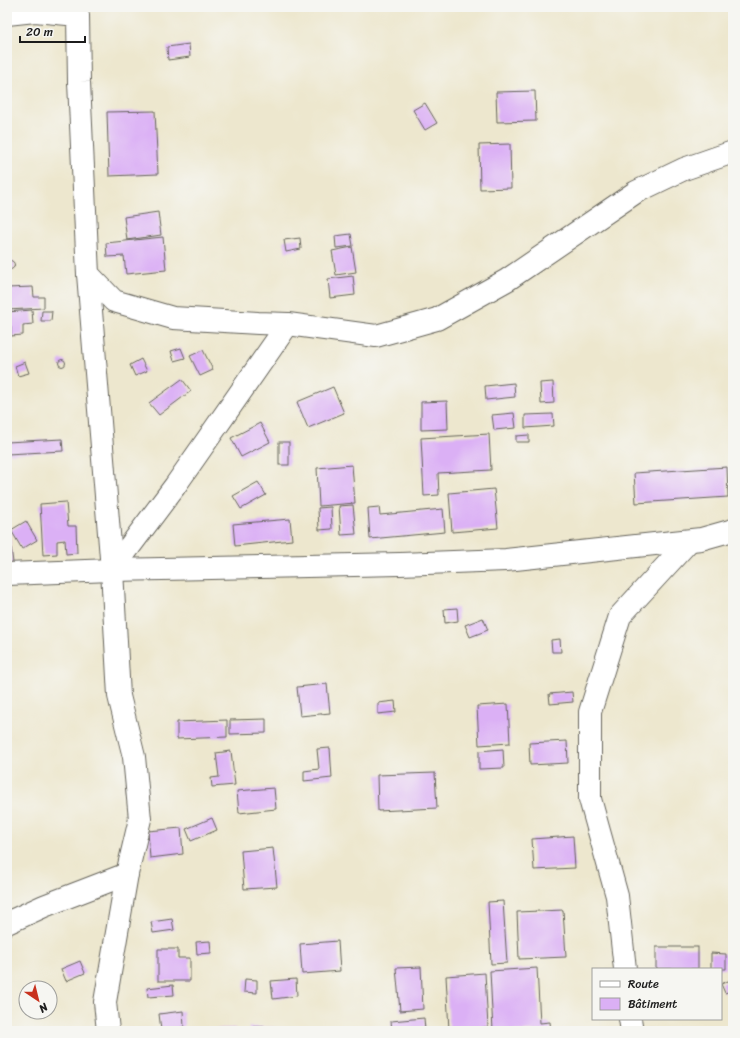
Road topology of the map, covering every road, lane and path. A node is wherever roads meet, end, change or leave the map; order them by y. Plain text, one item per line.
1 (7, 14) edge
2 (733, 152) edge
3 (88, 274) junction
4 (288, 324) junction
5 (733, 530) edge
6 (689, 541) junction
7 (112, 570) junction
8 (7, 574) edge
9 (127, 874) junction
10 (7, 923) edge
11 (625, 968) edge
12 (630, 1020) edge
13 (108, 1031) edge
14 (632, 1031) edge

1 - 3 street
2 - 4 street
3 - 4 street
3 - 7 street
4 - 7 street
5 - 6 street
6 - 7 street
6 - 11 street
7 - 8 street
7 - 9 street
9 - 10 street
9 - 13 street
12 - 14 street

